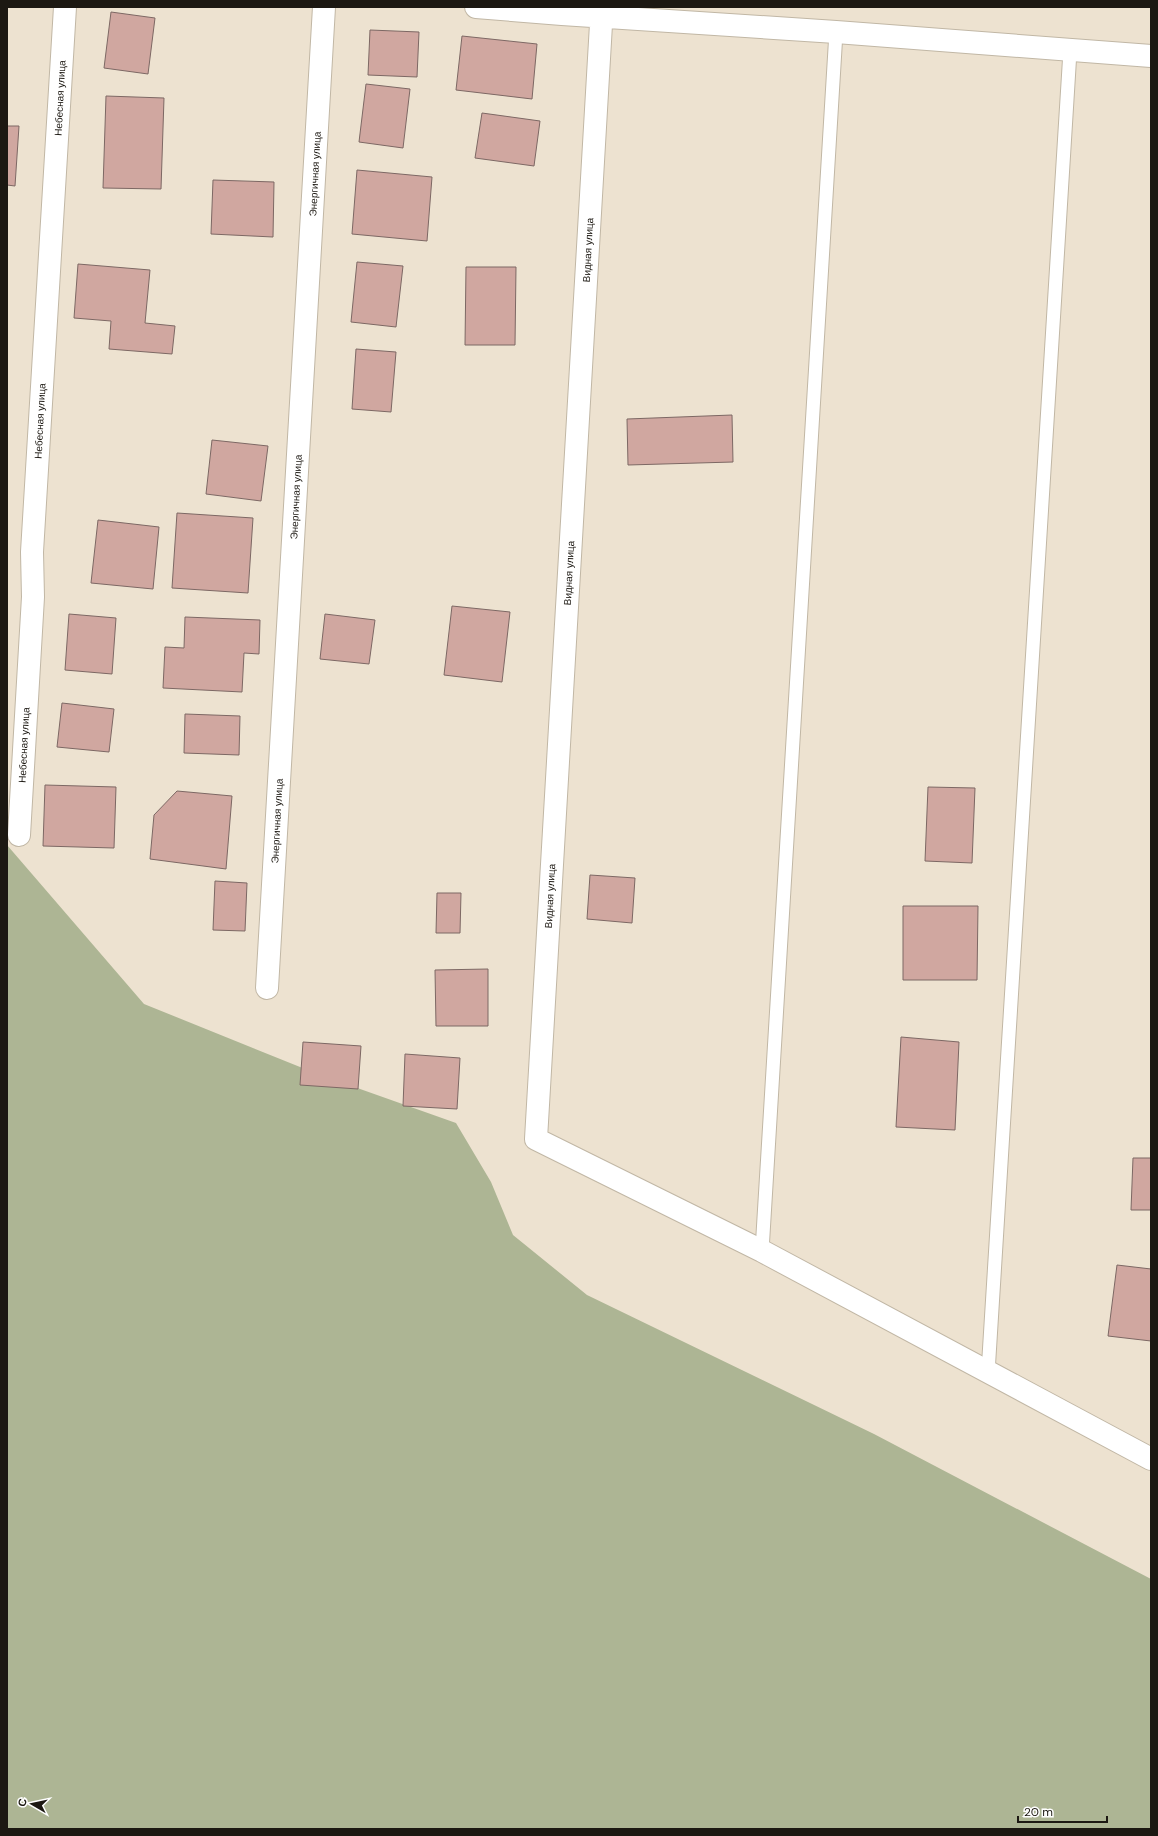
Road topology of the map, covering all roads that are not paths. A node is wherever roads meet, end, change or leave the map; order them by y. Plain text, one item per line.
1 (66, 7) edge
2 (324, 7) edge
3 (476, 7) edge
4 (602, 12) edge
5 (836, 32) junction
6 (1070, 50) junction
7 (1151, 56) edge
8 (19, 836) dead end
9 (267, 988) dead end
10 (762, 1251) junction
11 (988, 1373) junction
12 (1151, 1459) edge

1 - 8 street, Небесная улица
2 - 9 street, Энергичная улица
3 - 4 street
4 - 5 street
4 - 10 street, Видная улица
5 - 6 street
5 - 10 lane
6 - 7 street
6 - 11 lane
10 - 11 street
11 - 12 street

